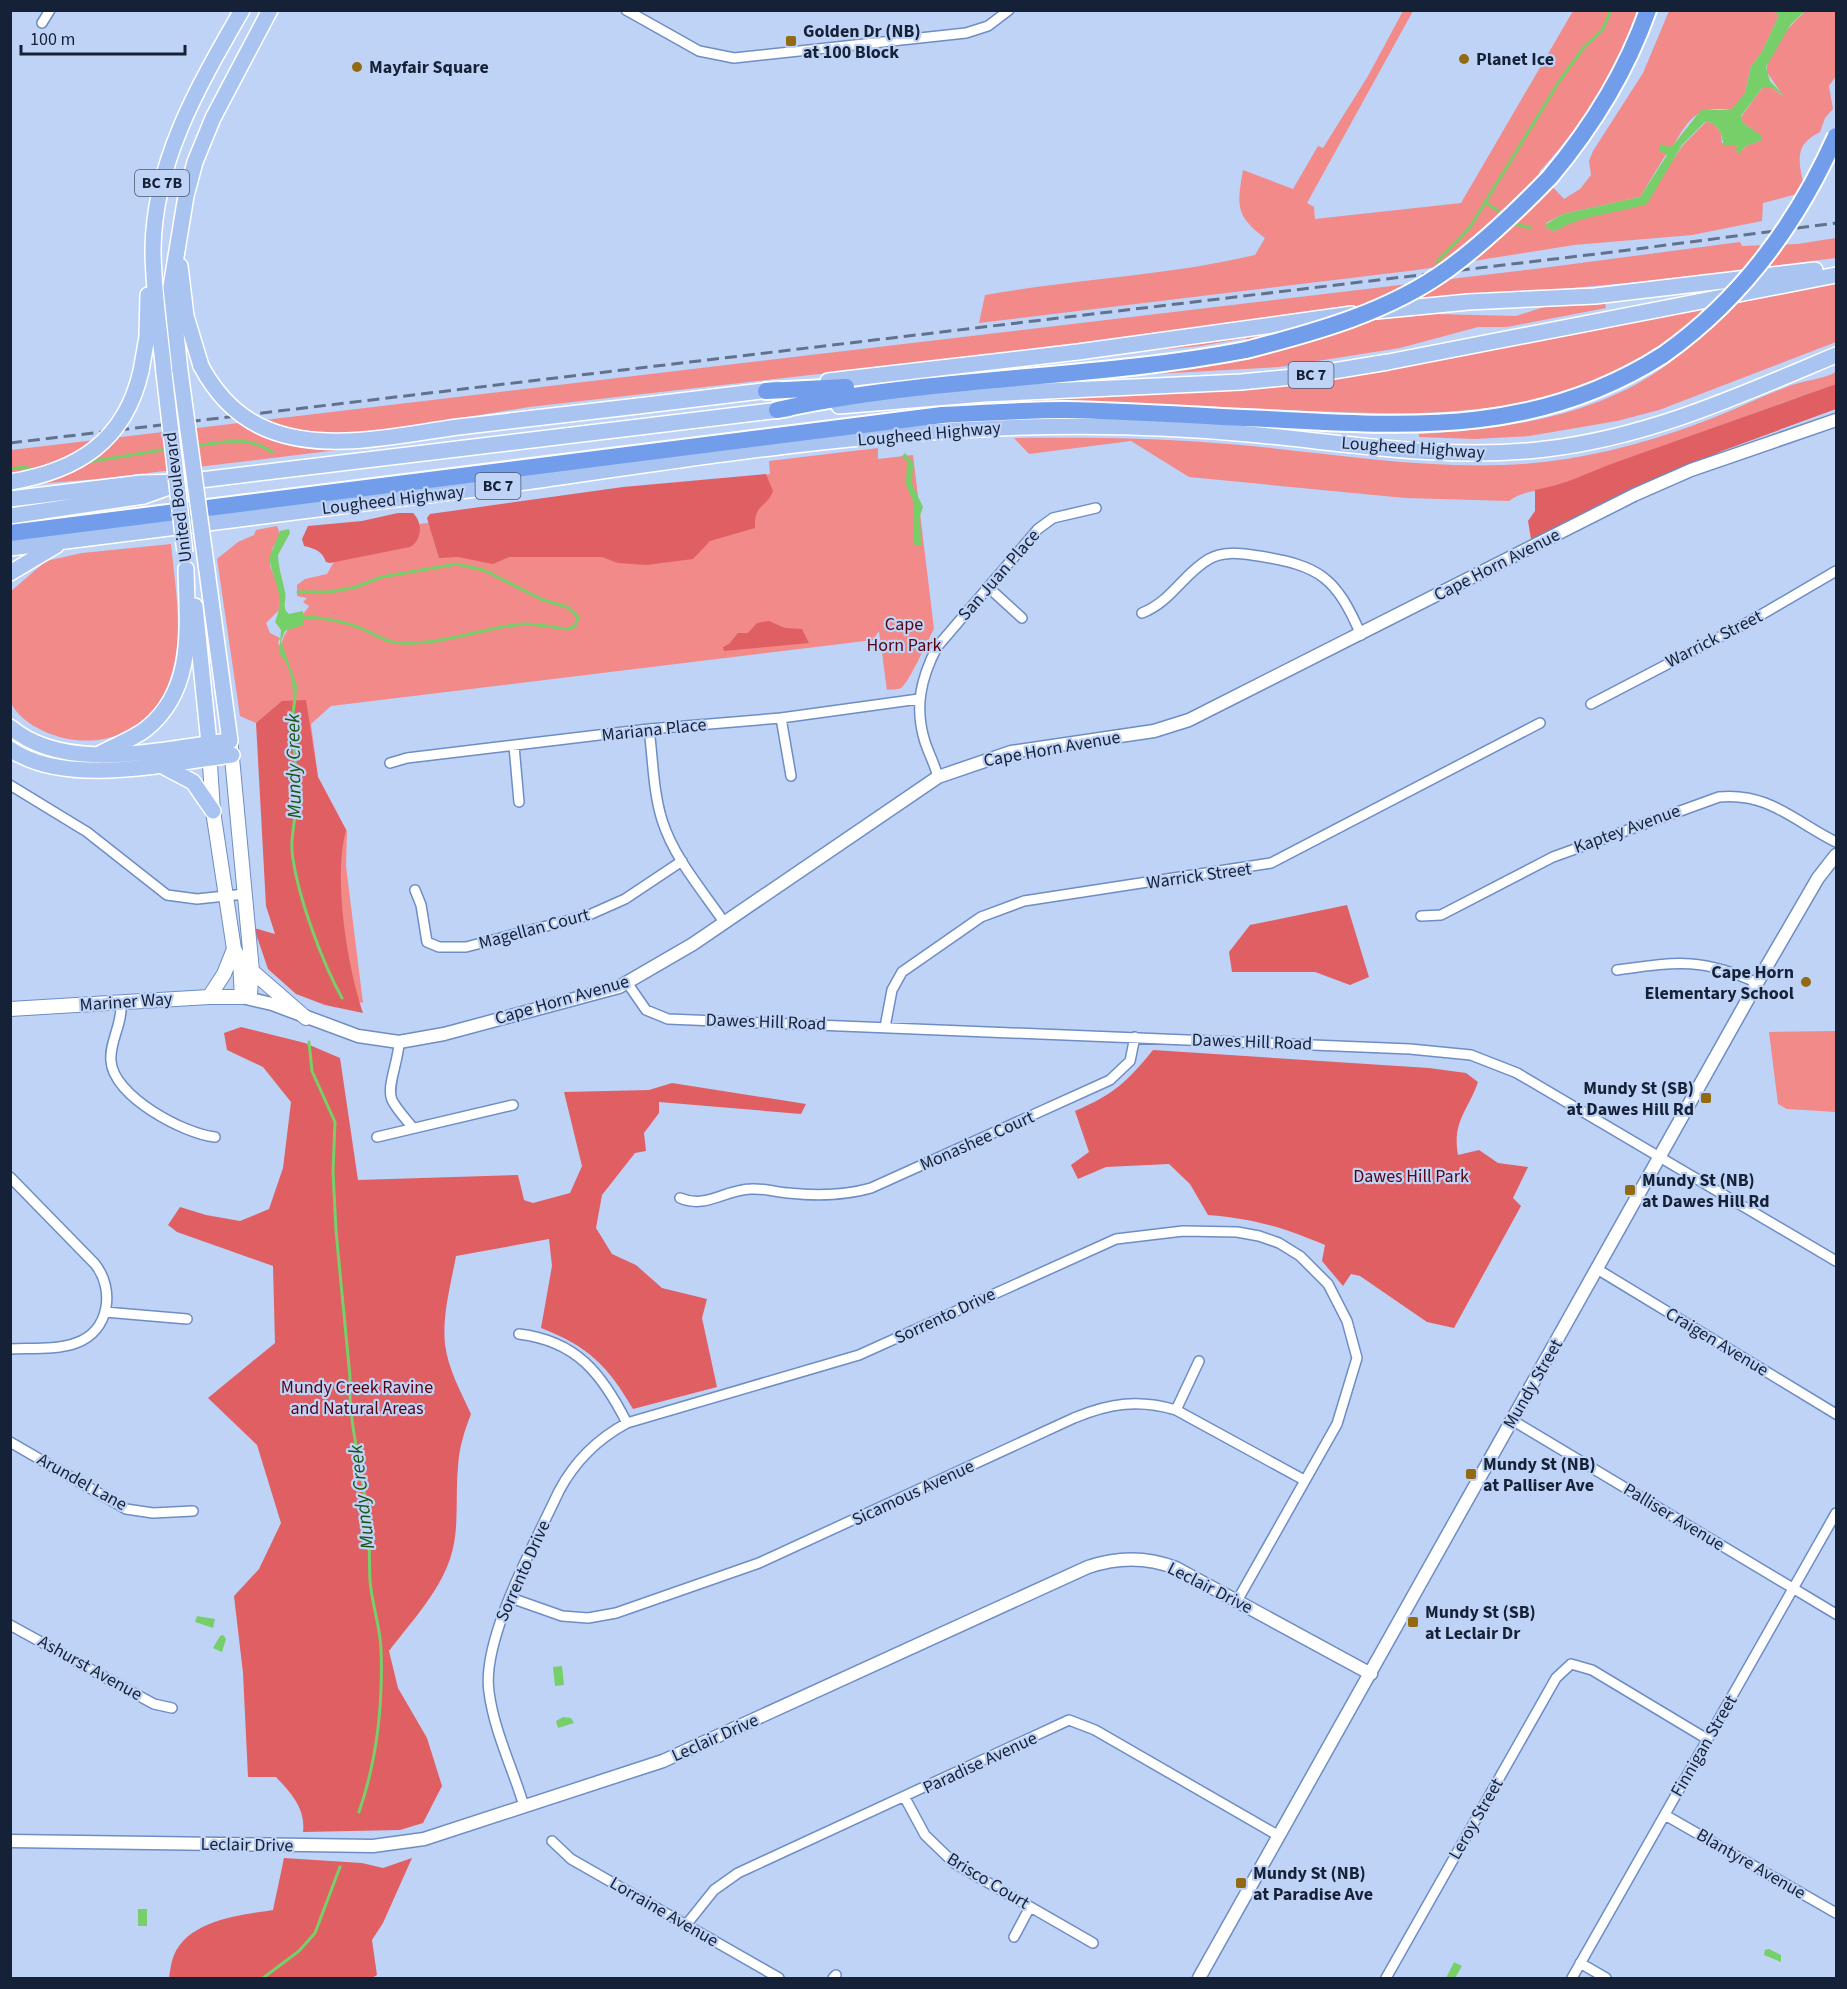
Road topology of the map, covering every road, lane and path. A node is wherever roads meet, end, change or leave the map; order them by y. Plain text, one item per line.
1 (50, 10) edge
2 (242, 10) edge
3 (270, 10) edge
4 (626, 10) edge
5 (1009, 10) edge
6 (1648, 10) edge
7 (42, 23) dead end
8 (1836, 136) edge
9 (153, 250) junction
10 (178, 251) junction
11 (1836, 267) edge
12 (1836, 275) edge
13 (1241, 351) junction
14 (1836, 355) edge
15 (766, 391) junction
16 (777, 410) junction
17 (1836, 420) edge
18 (10, 482) edge
19 (184, 482) junction
20 (10, 499) edge
21 (1096, 508) dead end
22 (10, 516) edge
23 (10, 533) edge
24 (62, 542) junction
25 (10, 548) edge
26 (186, 569) junction
27 (1836, 572) edge
28 (10, 573) edge
29 (988, 587) junction
30 (1142, 613) dead end
31 (1022, 618) dead end
32 (1361, 634) junction
33 (919, 699) junction
34 (1591, 704) dead end
35 (781, 718) junction
36 (1540, 723) dead end
37 (10, 727) edge
38 (648, 729) junction
39 (514, 746) junction
40 (231, 748) junction
41 (10, 749) edge
42 (209, 750) junction
43 (101, 753) junction
44 (390, 763) dead end
45 (159, 764) junction
46 (791, 776) dead end
47 (938, 777) junction
48 (10, 784) edge
49 (519, 802) dead end
50 (213, 811) junction
51 (1836, 842) edge
52 (1836, 855) edge
53 (682, 861) junction
54 (415, 890) dead end
55 (244, 894) junction
56 (225, 897) junction
57 (1421, 916) dead end
58 (724, 922) junction
59 (234, 949) junction
60 (1617, 970) dead end
61 (252, 971) junction
62 (1757, 983) junction
63 (628, 984) junction
64 (209, 997) junction
65 (246, 998) junction
66 (121, 1002) junction
67 (10, 1009) edge
68 (306, 1018) junction
69 (885, 1027) junction
70 (1135, 1037) junction
71 (399, 1042) junction
72 (513, 1105) dead end
73 (413, 1128) junction
74 (215, 1137) dead end
75 (377, 1137) dead end
76 (1660, 1156) junction
77 (10, 1177) edge
78 (680, 1198) dead end
79 (1836, 1261) edge
80 (1597, 1269) junction
81 (105, 1312) junction
82 (187, 1319) dead end
83 (519, 1334) dead end
84 (10, 1349) edge
85 (1199, 1361) dead end
86 (1176, 1410) junction
87 (1836, 1414) edge
88 (1512, 1420) junction
89 (627, 1423) junction
90 (10, 1442) edge
91 (1304, 1480) junction
92 (194, 1511) dead end
93 (1836, 1513) edge
94 (1793, 1588) junction
95 (511, 1598) junction
96 (1237, 1601) junction
97 (1836, 1614) edge
98 (10, 1624) edge
99 (1371, 1674) junction
100 (171, 1708) dead end
101 (1707, 1739) junction
102 (905, 1798) junction
103 (524, 1806) junction
104 (1665, 1815) junction
105 (1279, 1836) junction
106 (552, 1841) dead end
107 (10, 1842) edge
108 (1030, 1907) junction
109 (1836, 1913) edge
110 (686, 1925) junction
111 (1014, 1937) dead end
112 (1093, 1942) dead end
113 (1580, 1964) junction
114 (779, 1978) edge
115 (1198, 1978) edge
116 (1386, 1978) edge
117 (1572, 1978) edge
118 (1606, 1978) edge

1 - 7 street
2 - 9 main road, United Boulevard / BC 7B
3 - 10 main road, United Boulevard / BC 7B
4 - 5 street
6 - 13 highway, bridge
8 - 23 highway, bridge
9 - 18 main road, bridge
9 - 26 main road, United Boulevard / BC 7B, bridge
10 - 15 main road, bridge
10 - 40 main road, United Boulevard / BC 7B, bridge
11 - 15 main road
12 - 16 main road, Lougheed Highway / BC 7
13 - 15 highway
13 - 16 highway
14 - 24 main road, Lougheed Highway / BC 7
16 - 19 main road, Lougheed Highway / BC 7
17 - 32 street, Cape Horn Avenue
19 - 20 main road, Lougheed Highway / BC 7
19 - 22 main road
21 - 29 street, San Juan Place
24 - 25 main road, Lougheed Highway / BC 7
24 - 28 main road
26 - 42 main road, United Boulevard / BC 7B
26 - 43 main road
27 - 34 street, Warrick Street
29 - 31 street
29 - 33 street, San Juan Place
30 - 32 street
32 - 47 street, Cape Horn Avenue
33 - 35 street, Mariana Place
33 - 47 street, San Juan Place
35 - 38 street, Mariana Place
35 - 46 street
36 - 69 street, Warrick Street
37 - 43 main road
38 - 39 street, Mariana Place
38 - 53 street
39 - 44 street, Mariana Place
39 - 49 street
40 - 42 main road
40 - 55 main road, United Boulevard / BC 7B
41 - 45 main road
42 - 43 main road
42 - 45 main road
42 - 50 main road, United Boulevard / BC 7B
45 - 50 main road
47 - 58 street, Cape Horn Avenue
48 - 56 street
50 - 56 main road, United Boulevard / BC 7B
51 - 57 street, Kaptey Avenue
52 - 62 street, Mundy Street
53 - 54 street, Magellan Court
53 - 58 street
55 - 56 street
55 - 61 main road, United Boulevard / BC 7B
56 - 59 main road, United Boulevard / BC 7B
58 - 63 street, Cape Horn Avenue
59 - 64 main road
59 - 65 main road, United Boulevard / BC 7B
60 - 62 street
61 - 65 main road, United Boulevard / BC 7B
61 - 68 main road
62 - 76 street, Mundy Street
63 - 69 street, Dawes Hill Road
63 - 71 street, Cape Horn Avenue
64 - 65 main road, Mariner Way
64 - 66 main road, Mariner Way
65 - 68 street, Cape Horn Avenue
66 - 67 main road, Mariner Way
66 - 74 street
68 - 71 street, Cape Horn Avenue
69 - 70 street, Dawes Hill Road
70 - 76 street, Dawes Hill Road
70 - 78 street, Monashee Court
71 - 73 street
72 - 73 street
73 - 75 street
76 - 79 street, Dawes Hill Road
76 - 80 street, Mundy Street
77 - 81 street
80 - 87 street, Craigen Avenue
80 - 88 street, Mundy Street
81 - 82 street
81 - 84 street
83 - 89 street
85 - 86 street
86 - 91 street, Sicamous Avenue
86 - 95 street, Sicamous Avenue
88 - 94 street, Palliser Avenue
88 - 99 street, Mundy Street
89 - 91 street, Sorrento Drive
89 - 95 street, Sorrento Drive
90 - 92 street, Arundel Lane
91 - 96 street, Sorrento Drive
93 - 94 street, Finnigan Street
94 - 97 street, Palliser Avenue
94 - 101 street, Finnigan Street
95 - 103 street, Sorrento Drive
96 - 99 street, Leclair Drive
96 - 103 street, Leclair Drive
98 - 100 street, Ashurst Avenue
99 - 105 street, Mundy Street
101 - 104 street, Finnigan Street
101 - 116 street, Leroy Street
102 - 105 street, Paradise Avenue
102 - 108 street, Brisco Court
102 - 110 street, Paradise Avenue
103 - 107 street, Leclair Drive
104 - 109 street, Blantyre Avenue
104 - 113 street, Finnigan Street
105 - 115 street, Mundy Street
106 - 110 street, Lorraine Avenue
108 - 111 street
108 - 112 street, Brisco Court
110 - 114 street, Lorraine Avenue
113 - 117 street, Finnigan Street
113 - 118 street

